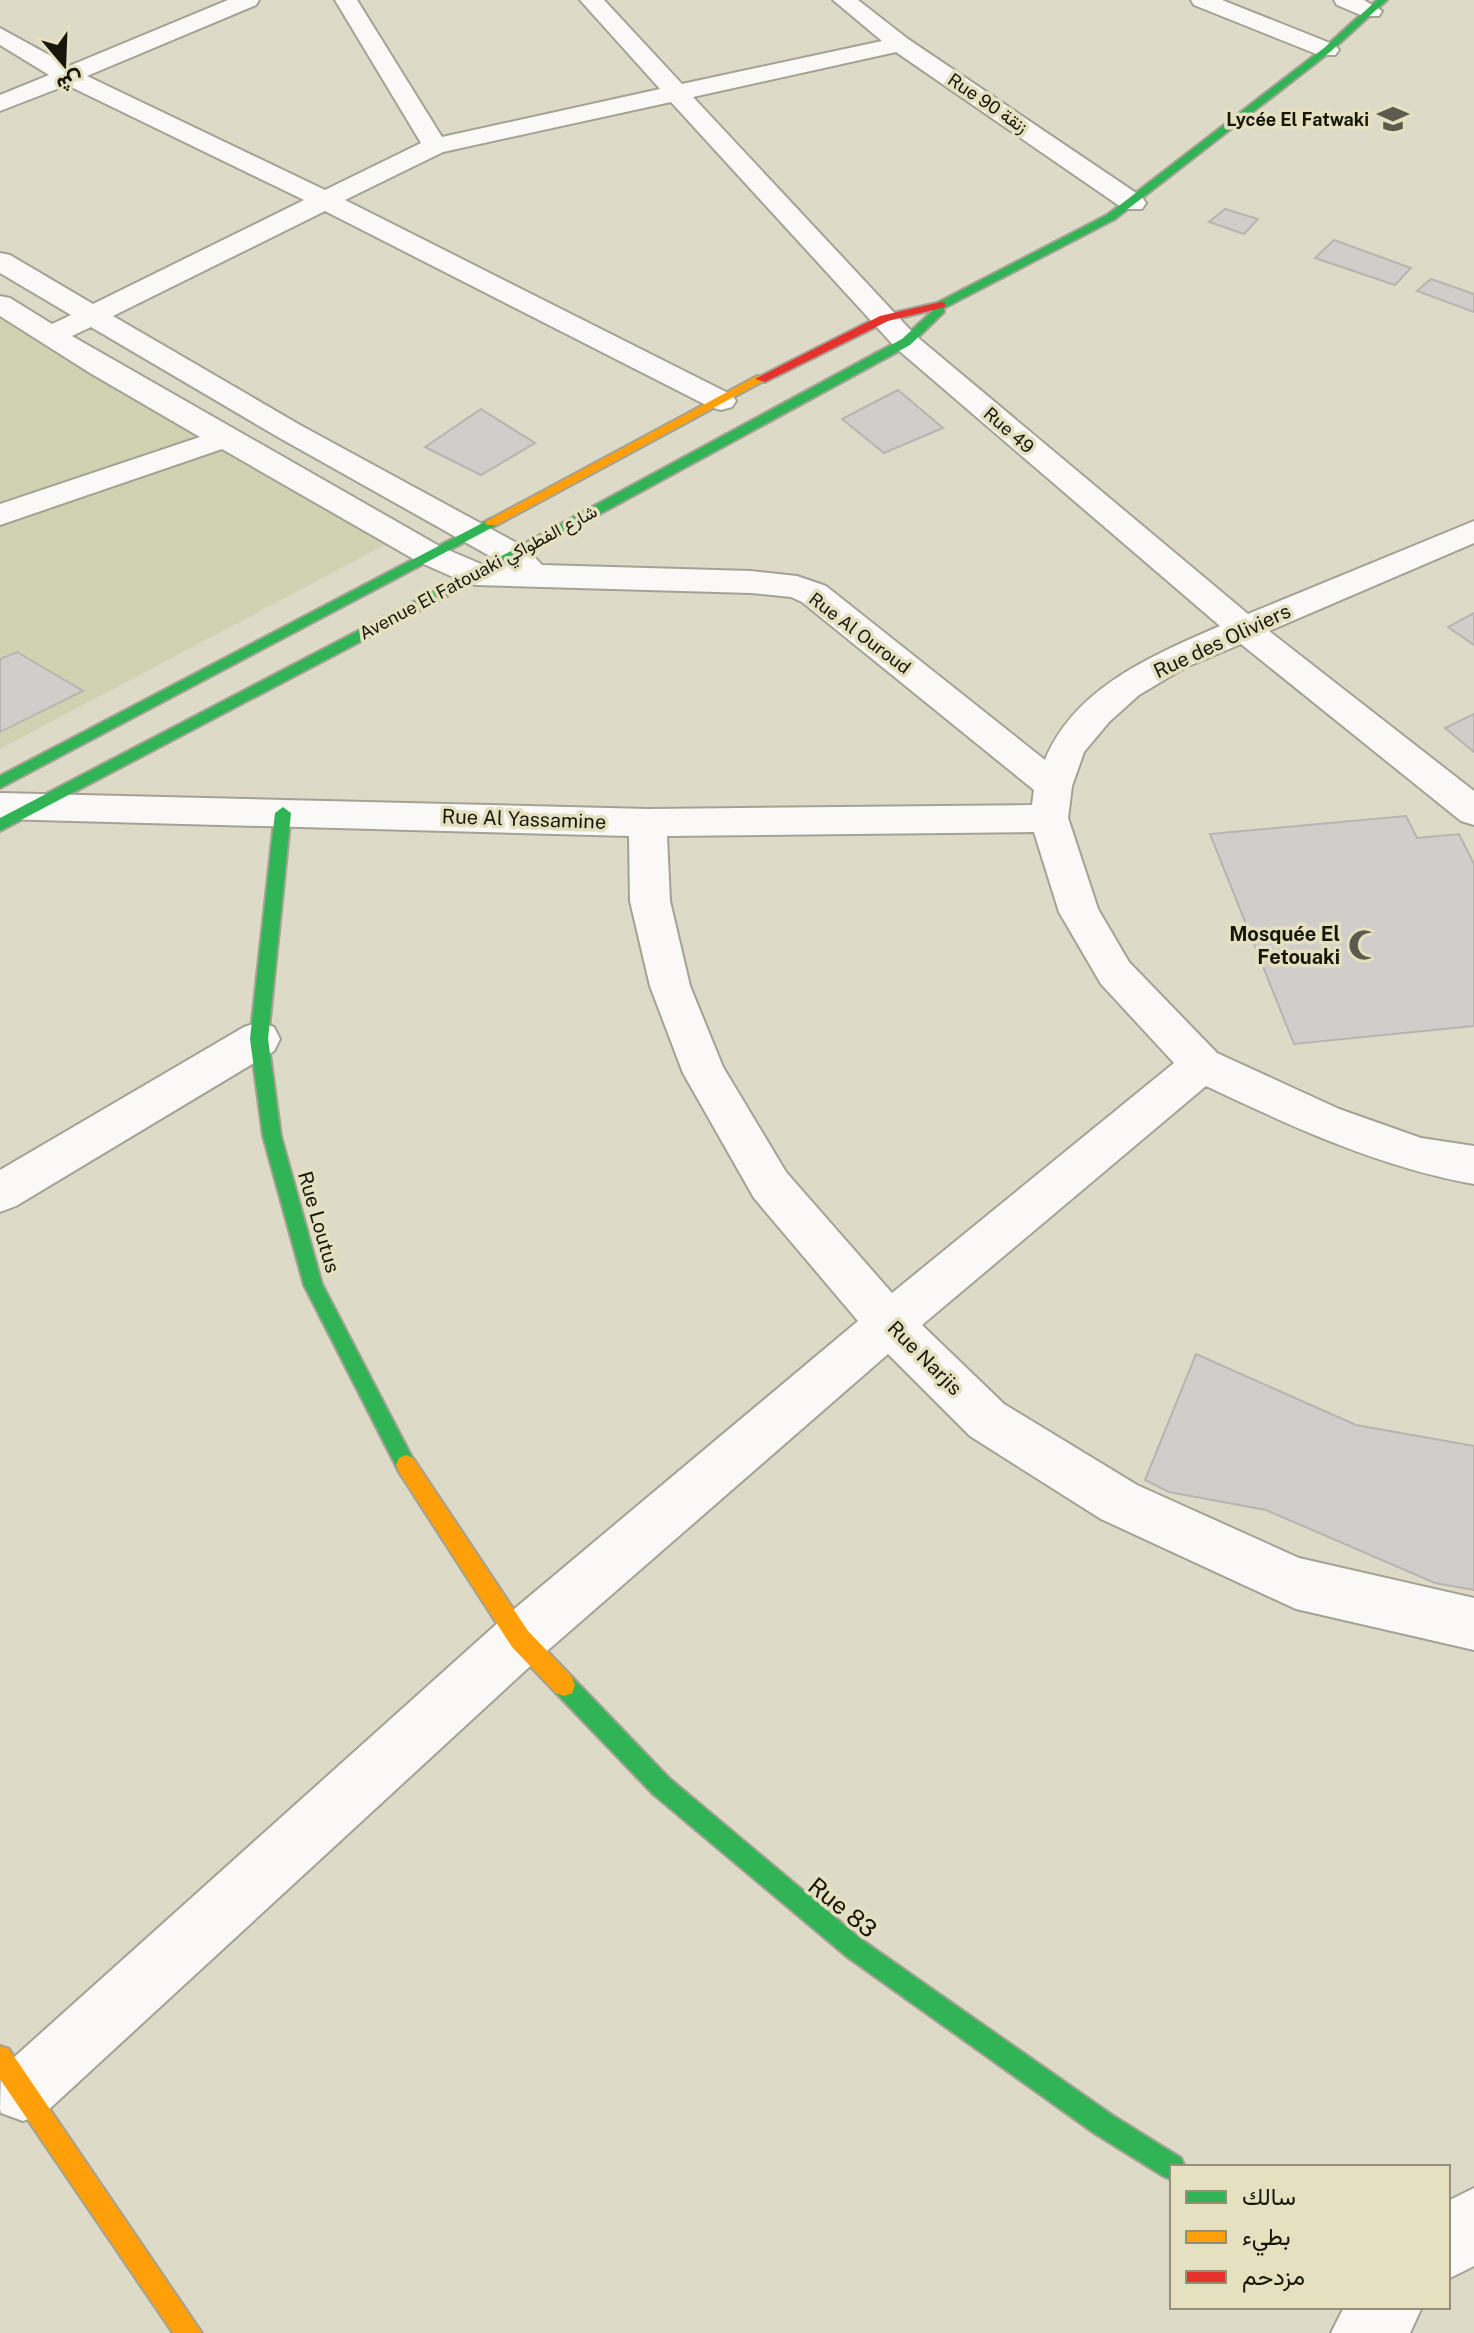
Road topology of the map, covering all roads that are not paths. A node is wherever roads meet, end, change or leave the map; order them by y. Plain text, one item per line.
1 (201, 0) edge
2 (248, 0) edge
3 (346, 0) edge
4 (591, 0) edge
5 (844, 0) edge
6 (1202, 0) edge
7 (1345, 0) edge
8 (1376, 5) edge
9 (0, 35) edge
10 (900, 44) junction
11 (1327, 50) junction
12 (58, 70) junction
13 (0, 84) edge
14 (675, 92) junction
15 (0, 104) edge
16 (435, 146) junction
17 (324, 200) junction
18 (1133, 203) junction
19 (0, 261) edge
20 (0, 304) edge
21 (947, 304) junction
22 (95, 315) junction
23 (884, 318) junction
24 (52, 335) junction
25 (906, 342) junction
26 (721, 401) junction
27 (226, 438) junction
28 (0, 515) edge
29 (473, 531) junction
30 (1472, 533) edge
31 (429, 554) junction
32 (524, 565) junction
33 (476, 574) junction
34 (1244, 629) junction
35 (0, 783) edge
36 (1051, 802) junction
37 (1474, 811) edge
38 (11, 813) edge
39 (283, 813) junction
40 (648, 823) junction
41 (259, 1039) junction
42 (1202, 1065) junction
43 (1474, 1165) edge
44 (0, 1193) edge
45 (889, 1324) junction
46 (1474, 1624) edge
47 (520, 1639) junction
48 (12, 2075) edge
49 (1170, 2166) edge
50 (1474, 2220) edge
51 (1450, 2245) edge
52 (1388, 2309) edge
53 (189, 2333) edge
54 (1364, 2333) edge

1 - 12 street
2 - 12 street
3 - 16 street
4 - 14 street, Rue 49
5 - 10 street, Rue 90 زنقة
6 - 11 street
7 - 8 street
8 - 11 main road, Avenue El Fatouaki شارع الفطواكي
9 - 12 street
10 - 14 street
10 - 18 street, Rue 90 زنقة
11 - 18 main road, Avenue El Fatouaki شارع الفطواكي
12 - 13 street
12 - 15 street
12 - 17 street
14 - 16 street
14 - 23 street, Rue 49
16 - 17 street
17 - 22 street
17 - 26 street
18 - 21 main road, Avenue El Fatouaki شارع الفطواكي
19 - 22 street
20 - 24 street
21 - 23 main road, Avenue El Fatouaki شارع الفطواكي
21 - 25 main road, Avenue El Fatouaki شارع الفطواكي
22 - 24 street
22 - 29 street
23 - 25 street, Rue 49
23 - 26 main road, Avenue El Fatouaki شارع الفطواكي
24 - 27 street
25 - 32 main road, Avenue El Fatouaki شارع الفطواكي
25 - 34 street, Rue 49
26 - 29 main road, Avenue El Fatouaki شارع الفطواكي
27 - 28 street
27 - 31 street
29 - 31 main road, Avenue El Fatouaki شارع الفطواكي
29 - 32 street
30 - 34 street, Rue des Oliviers
31 - 33 street
31 - 35 main road, Avenue El Fatouaki شارع الفطواكي
32 - 33 street, Rue Al Ouroud
32 - 36 street, Rue Al Ouroud
33 - 38 main road, Avenue El Fatouaki شارع الفطواكي
34 - 36 street, Rue des Oliviers
34 - 37 street, Rue 49
36 - 40 street, Rue Al Yassamine
36 - 42 street
38 - 39 street, Rue Al Yassamine
39 - 40 street, Rue Al Yassamine
39 - 41 main road, Rue Loutus
40 - 45 street, Rue Narjis
41 - 44 street
41 - 47 main road, Rue Loutus
42 - 43 street
42 - 45 street
45 - 46 street, Rue Narjis
45 - 47 street
47 - 48 street
47 - 49 main road, Rue 83
48 - 53 main road
50 - 51 street
52 - 54 street

